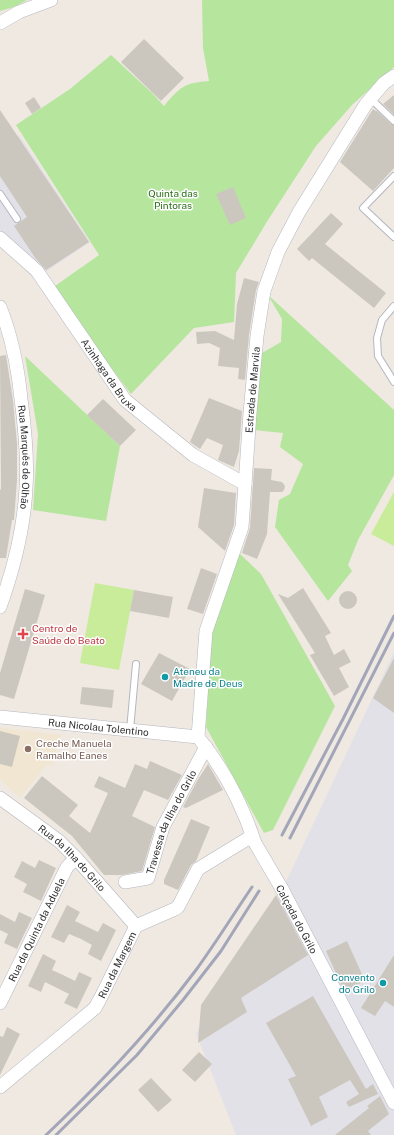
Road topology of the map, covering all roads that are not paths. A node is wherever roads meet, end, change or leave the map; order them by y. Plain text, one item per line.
1 (51, 0) edge
2 (0, 23) edge
3 (394, 76) edge
4 (371, 98) junction
5 (394, 121) edge
6 (394, 176) edge
7 (0, 194) edge
8 (17, 219) dead end
9 (394, 237) edge
10 (0, 238) edge
11 (394, 306) edge
12 (0, 308) edge
13 (394, 382) edge
14 (245, 484) junction
15 (0, 606) edge
16 (136, 664) dead end
17 (0, 717) edge
18 (130, 730) junction
19 (202, 742) junction
20 (0, 798) edge
21 (254, 839) junction
22 (76, 858) junction
23 (125, 882) dead end
24 (136, 926) junction
25 (0, 1003) edge
26 (0, 1087) edge
27 (394, 1103) edge

1 - 2 street
3 - 4 street, Estrada de Marvila
4 - 5 lane
4 - 14 street, Estrada de Marvila
6 - 9 lane
7 - 8 lane
10 - 14 street, Azinhaga da Bruxa
11 - 13 lane
12 - 15 street, Rua Marquês de Olhão
14 - 19 street, Estrada de Marvila
16 - 18 lane
17 - 18 street, Rua Nicolau Tolentino
18 - 19 street, Rua Nicolau Tolentino
19 - 21 street, Calçada do Grilo
19 - 23 street, Travessa da Ilha do Grilo
20 - 22 street, Rua da Ilha do Grilo
21 - 24 street, Rua da Margem
21 - 27 street, Calçada do Grilo, bridge
22 - 24 street, Rua da Ilha do Grilo
22 - 25 street, Rua da Quinta da Aduela
24 - 26 street, Rua da Margem

